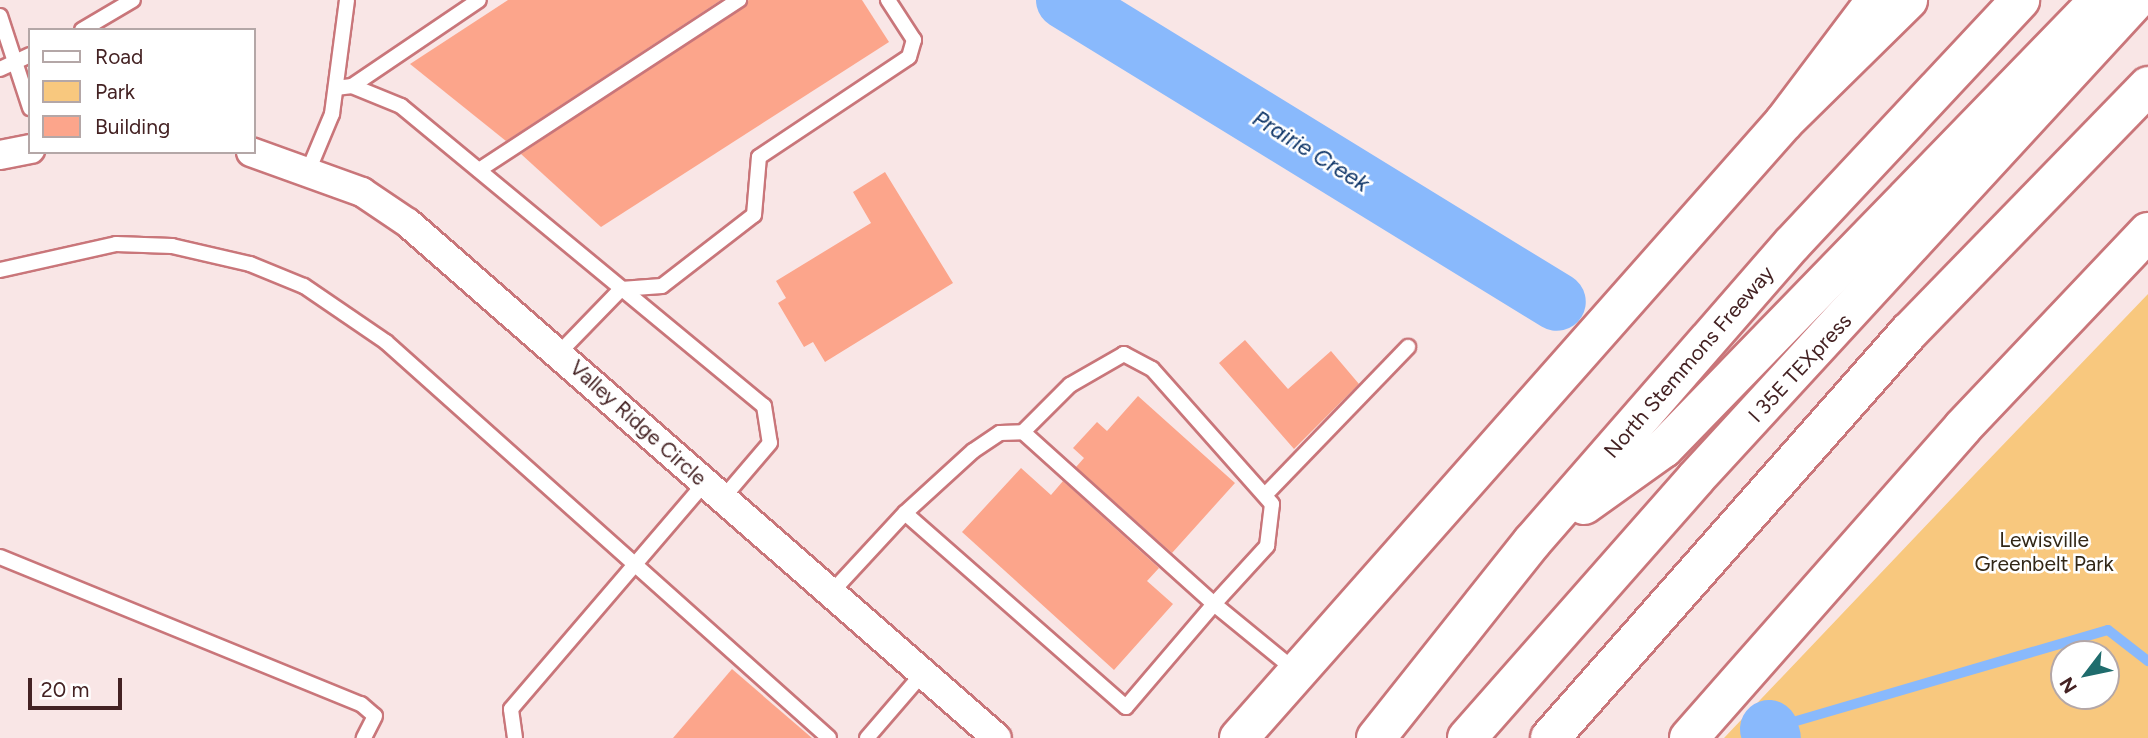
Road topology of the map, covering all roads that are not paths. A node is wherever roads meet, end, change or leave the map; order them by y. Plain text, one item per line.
1 (133, 0) edge
2 (347, 0) edge
3 (479, 0) edge
4 (739, 0) edge
5 (888, 0) edge
6 (1876, 0) edge
7 (1908, 0) edge
8 (2020, 0) edge
9 (2098, 0) edge
10 (2136, 0) edge
11 (0, 16) edge
12 (85, 28) edge
13 (28, 56) edge
14 (15, 61) junction
15 (0, 69) edge
16 (352, 86) junction
17 (2148, 86) edge
18 (336, 88) junction
19 (28, 102) edge
20 (1784, 122) junction
21 (28, 149) edge
22 (256, 153) edge
23 (0, 155) edge
24 (309, 169) junction
25 (479, 170) junction
26 (2148, 232) edge
27 (0, 270) edge
28 (621, 289) junction
29 (1408, 347) dead end
30 (559, 353) junction
31 (1023, 432) junction
32 (714, 491) junction
33 (1265, 495) junction
34 (905, 513) junction
35 (1532, 542) junction
36 (0, 557) edge
37 (634, 566) junction
38 (828, 596) junction
39 (1214, 604) junction
40 (1297, 672) junction
41 (922, 674) junction
42 (364, 738) edge
43 (515, 738) edge
44 (829, 738) edge
45 (867, 738) edge
46 (997, 738) edge
47 (1240, 738) edge
48 (1376, 738) edge
49 (1468, 738) edge
50 (1550, 738) edge
51 (1689, 738) edge

1 - 12 lane
2 - 18 lane
3 - 16 lane
4 - 25 lane
5 - 28 lane
6 - 20 main road
7 - 20 main road
8 - 35 main road, North Stemmons Freeway
9 - 35 main road
10 - 49 main road, I 35E TEXpress
11 - 14 lane
13 - 14 lane
14 - 15 lane
14 - 19 lane
16 - 18 lane
16 - 25 lane
17 - 50 main road
18 - 24 lane
20 - 40 main road
21 - 23 street
22 - 24 street, Valley Ridge Circle
24 - 30 street, Valley Ridge Circle
25 - 28 lane
26 - 51 main road
27 - 37 lane
28 - 30 lane
28 - 32 lane
29 - 33 lane
30 - 32 street, Valley Ridge Circle
31 - 33 lane
31 - 34 lane
31 - 39 lane
32 - 37 lane
32 - 38 street, Valley Ridge Circle
33 - 39 lane
34 - 38 lane
34 - 39 lane
35 - 48 main road, North Stemmons Freeway
36 - 42 lane
37 - 43 lane
37 - 44 lane
38 - 41 street, Valley Ridge Circle
39 - 40 lane
40 - 47 main road
41 - 45 lane
41 - 46 street, Valley Ridge Circle

